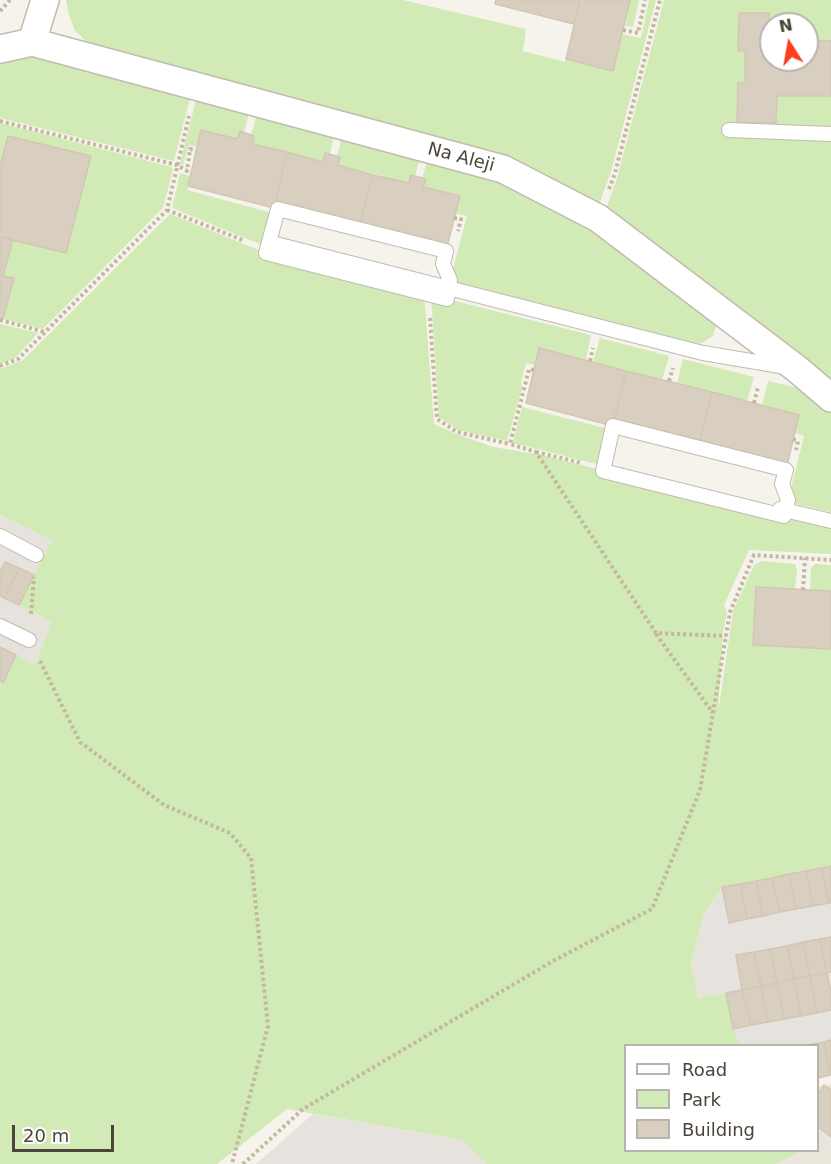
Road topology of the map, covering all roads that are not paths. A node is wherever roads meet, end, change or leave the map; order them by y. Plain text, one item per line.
1 (45, 0) edge
2 (32, 42) junction
3 (0, 49) edge
4 (729, 130) dead end
5 (831, 134) edge
6 (269, 246) junction
7 (448, 288) junction
8 (796, 369) junction
9 (831, 398) edge
10 (786, 510) junction
11 (831, 521) edge
12 (0, 536) edge
13 (36, 555) road end
14 (0, 626) edge
15 (29, 640) road end

1 - 2 street
2 - 3 street
2 - 8 street, Na Aleji
4 - 5 lane
6 - 7 lane
6 - 7 lane
6 - 7 lane
7 - 8 lane
8 - 9 street, Na Aleji
10 - 10 lane
10 - 11 lane
12 - 13 lane
14 - 15 lane

